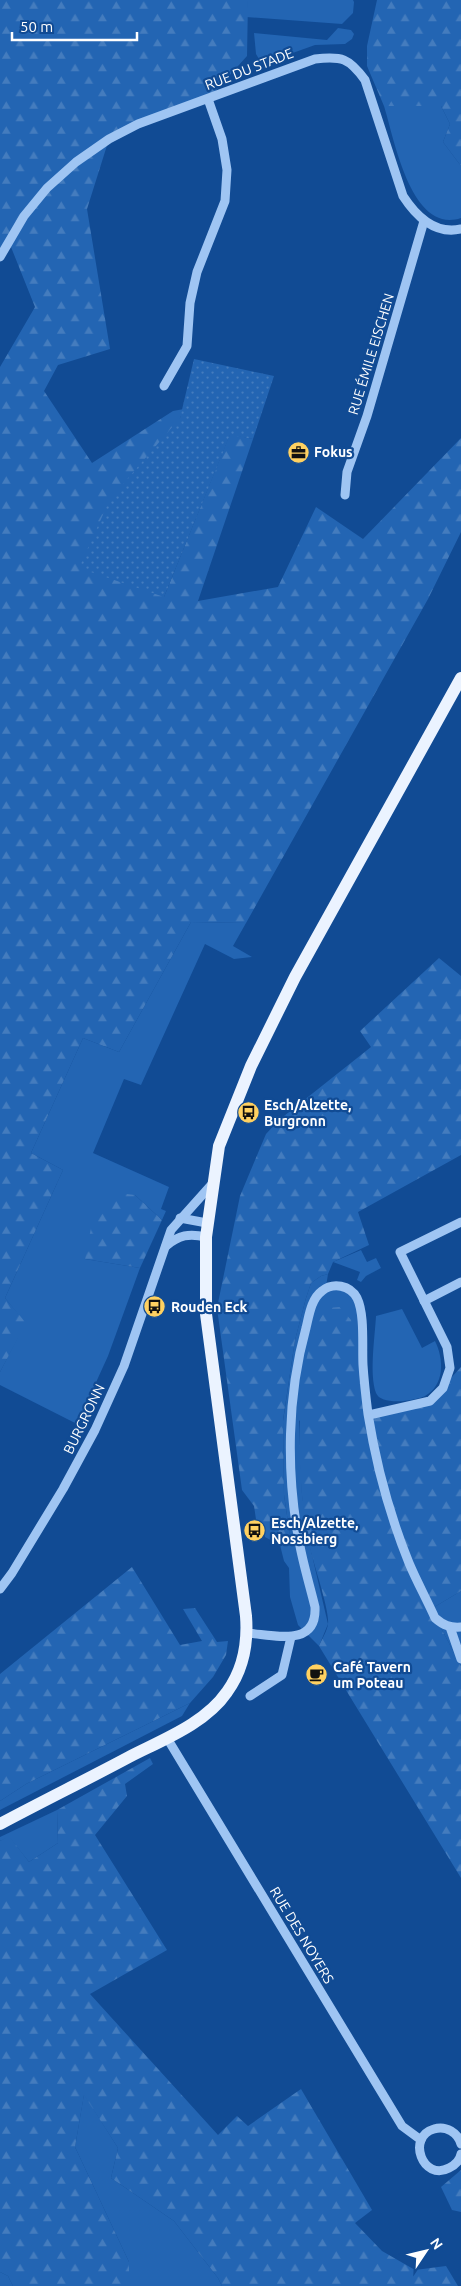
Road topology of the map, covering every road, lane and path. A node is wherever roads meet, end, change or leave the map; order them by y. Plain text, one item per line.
1 (208, 99) junction
2 (424, 221) junction
3 (461, 229) edge
4 (0, 257) edge
5 (164, 386) dead end
6 (345, 495) dead end
7 (461, 678) edge
8 (213, 1183) junction
9 (180, 1218) junction
10 (461, 1222) edge
11 (207, 1223) junction
12 (206, 1237) junction
13 (164, 1248) junction
14 (461, 1282) edge
15 (424, 1301) junction
16 (369, 1415) junction
17 (0, 1589) edge
18 (450, 1627) junction
19 (461, 1627) edge
20 (247, 1633) junction
21 (291, 1637) junction
22 (461, 1659) edge
23 (250, 1696) dead end
24 (167, 1738) junction
25 (0, 1824) edge
26 (421, 2140) junction
27 (461, 2144) edge
28 (461, 2154) edge

1 - 2 street, RUE DU STADE
1 - 4 street, RUE DU STADE
1 - 5 street
2 - 3 street, RUE DU STADE
2 - 6 street, RUE ÉMILE EISCHEN
7 - 8 main road
8 - 9 street, BURGRONN
8 - 11 main road
9 - 11 street
9 - 13 street, BURGRONN
10 - 15 street
11 - 12 main road
12 - 13 street
12 - 20 main road
13 - 17 street, BURGRONN
14 - 15 street
15 - 16 street
16 - 18 street
16 - 21 street
18 - 19 street
18 - 22 street
20 - 21 street
20 - 24 main road
21 - 23 street
24 - 25 main road
24 - 26 street, RUE DES NOYERS
26 - 27 street
26 - 28 street

